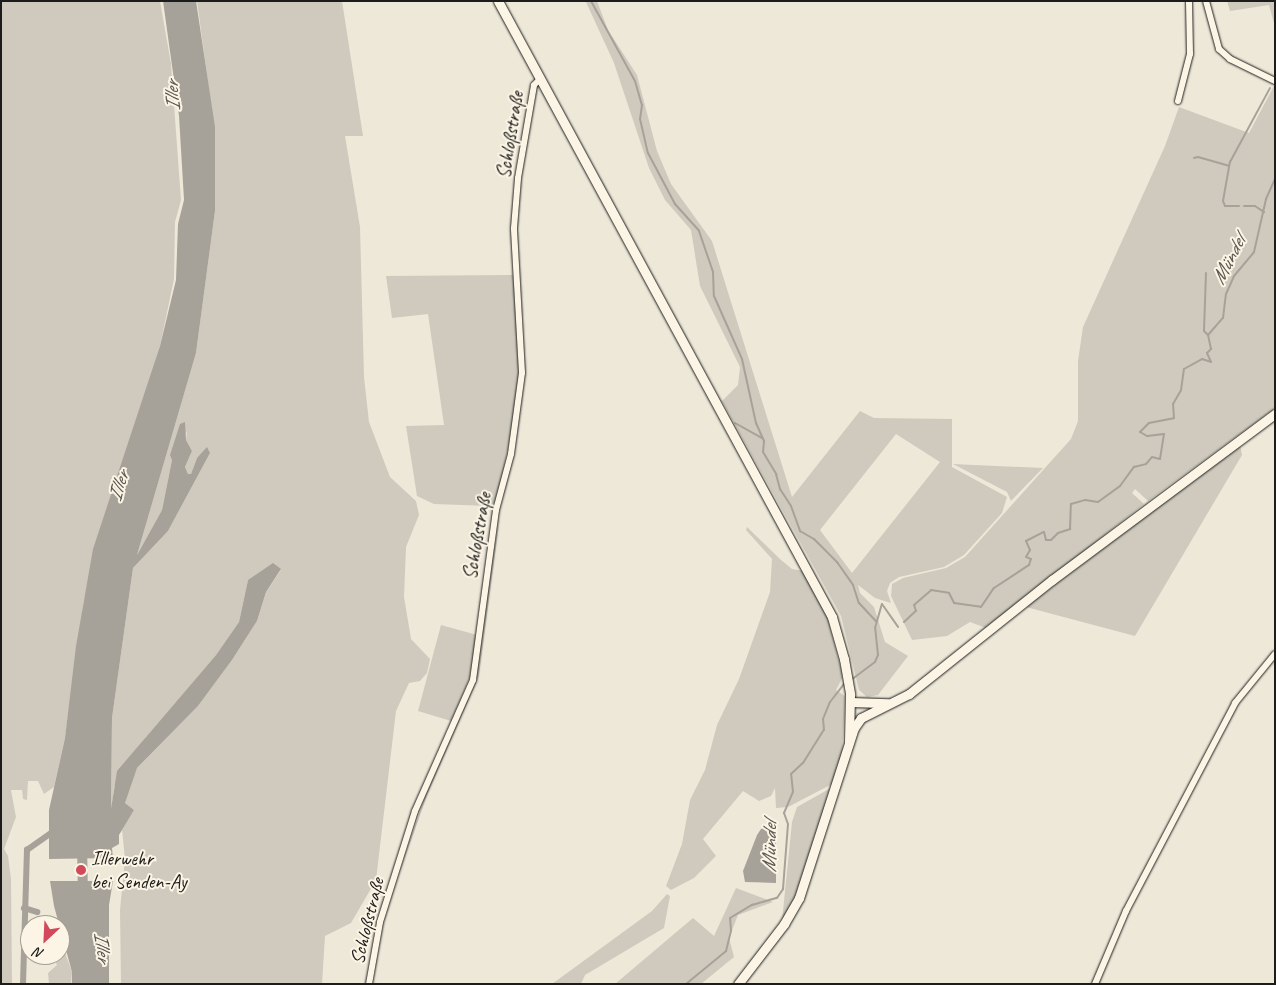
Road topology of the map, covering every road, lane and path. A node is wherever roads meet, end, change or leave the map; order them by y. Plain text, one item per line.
1 (498, 1) edge
2 (1189, 1) edge
3 (1206, 1) edge
4 (538, 80) junction
5 (1275, 81) edge
6 (1178, 101) dead end
7 (1275, 414) edge
8 (1275, 654) edge
9 (850, 702) junction
10 (892, 702) junction
11 (868, 712) junction
12 (849, 742) junction
13 (369, 984) edge
14 (738, 984) edge
15 (1095, 984) edge

1 - 4 main road
2 - 6 street
3 - 5 street
4 - 9 main road
4 - 13 street, Schloßstraße
7 - 10 main road
8 - 15 street
9 - 10 main road
9 - 11 main road
9 - 12 main road
10 - 11 main road
11 - 12 main road
12 - 14 main road

